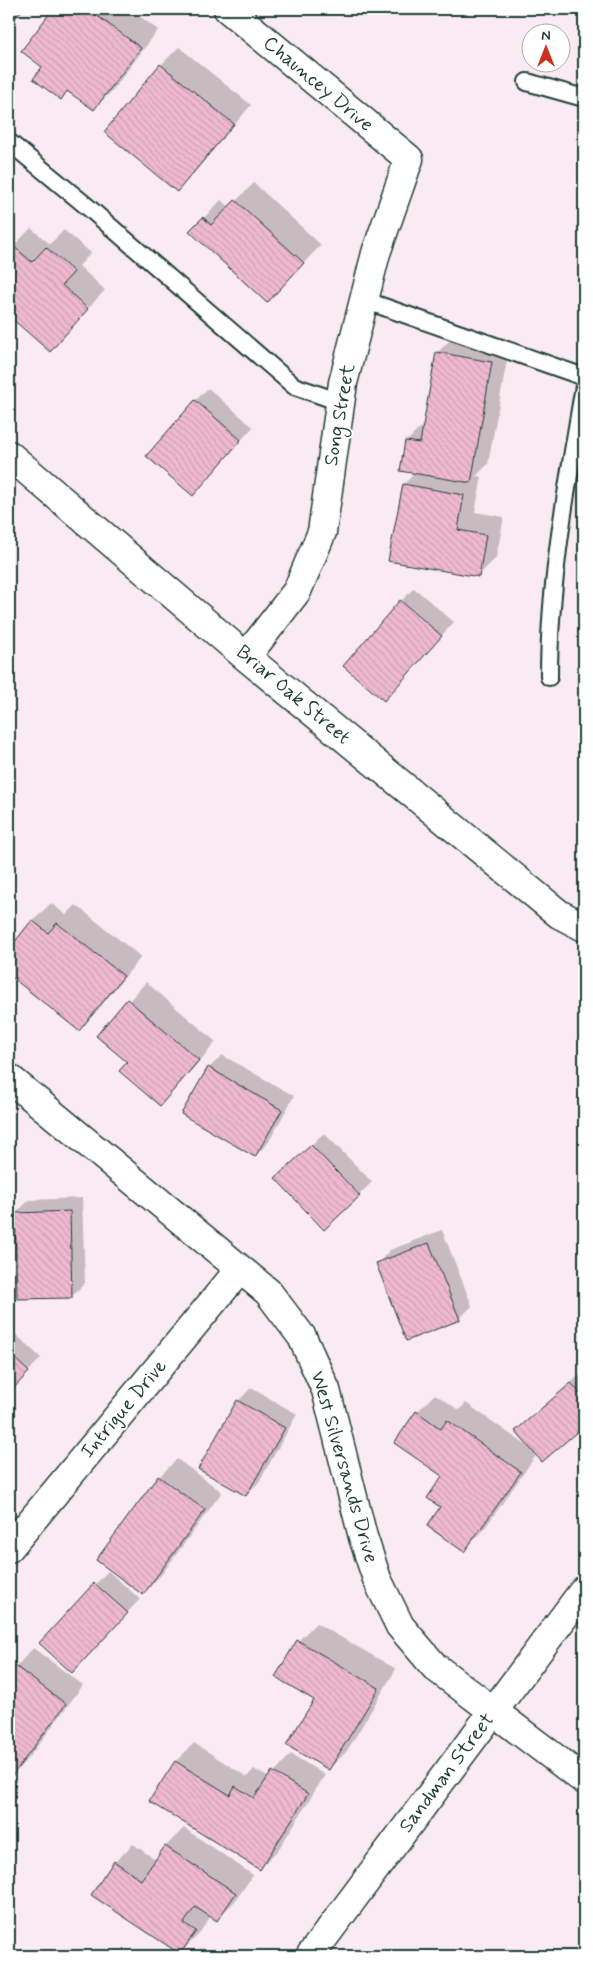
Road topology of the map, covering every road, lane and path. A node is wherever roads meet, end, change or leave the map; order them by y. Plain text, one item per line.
1 (228, 9) edge
2 (527, 82) dead end
3 (584, 98) edge
4 (9, 142) edge
5 (409, 160) joint
6 (364, 300) junction
7 (584, 377) edge
8 (584, 386) edge
9 (340, 402) junction
10 (9, 454) edge
11 (246, 658) junction
12 (549, 676) dead end
13 (584, 927) edge
14 (9, 1078) edge
15 (240, 1269) junction
16 (9, 1548) edge
17 (584, 1590) edge
18 (492, 1711) junction
19 (584, 1780) edge
20 (310, 1956) edge

1 - 5 street, Chauncey Drive
2 - 3 lane
4 - 9 lane
5 - 6 street, Song Street
6 - 7 lane
6 - 9 street, Song Street
8 - 12 lane
9 - 11 street, Song Street
10 - 11 street, Briar Oak Street
11 - 13 street, Briar Oak Street
14 - 15 street, West Silversands Drive
15 - 16 street, Intrigue Drive
15 - 18 street, West Silversands Drive
17 - 18 street, Sandman Street
18 - 19 street, West Silversands Drive
18 - 20 street, Sandman Street

